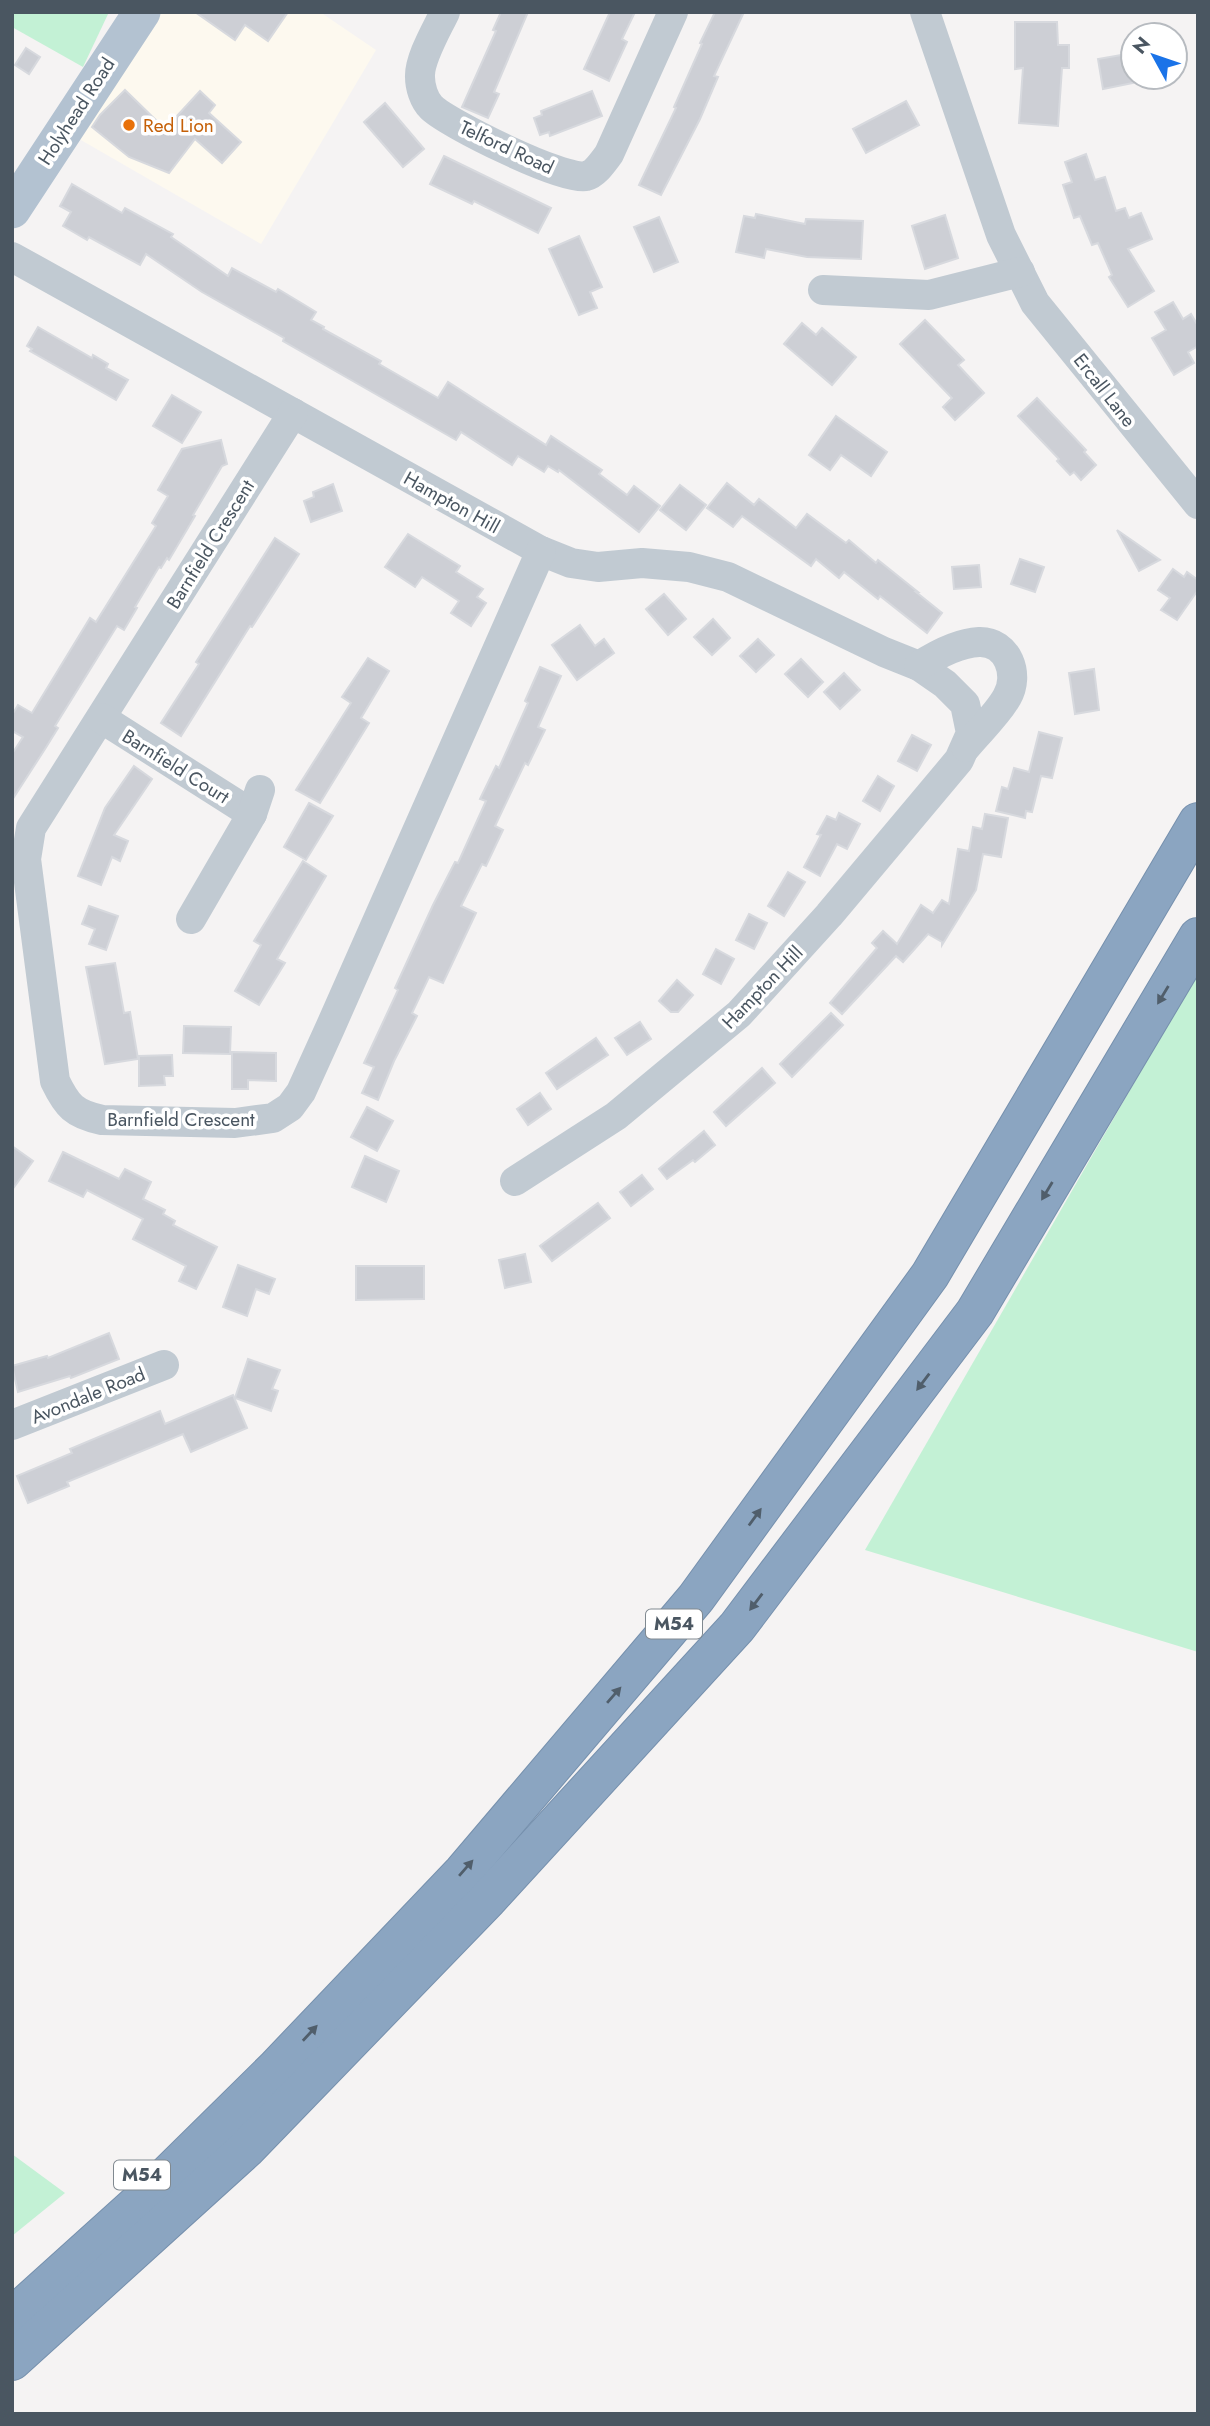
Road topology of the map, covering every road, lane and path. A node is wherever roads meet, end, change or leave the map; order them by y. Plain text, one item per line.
1 (142, 12) edge
2 (445, 12) edge
3 (673, 12) edge
4 (925, 12) edge
5 (12, 210) edge
6 (12, 257) edge
7 (1020, 272) junction
8 (823, 290) dead end
9 (293, 413) junction
10 (1198, 505) edge
11 (541, 551) junction
12 (919, 666) junction
13 (101, 718) junction
14 (966, 747) junction
15 (1198, 822) edge
16 (191, 919) dead end
17 (1198, 937) edge
18 (515, 1181) dead end
19 (164, 1365) dead end
20 (12, 1425) edge
21 (275, 2069) junction
22 (12, 2285) edge
23 (12, 2317) edge
24 (12, 2361) edge

1 - 5 main road, Holyhead Road
2 - 3 street, Telford Road
4 - 7 street, Ercall Lane
6 - 9 street, Hampton Hill
7 - 8 street
7 - 10 street, Ercall Lane
9 - 11 street, Hampton Hill
9 - 13 street, Barnfield Crescent
11 - 12 street, Hampton Hill
11 - 13 street, Barnfield Crescent
12 - 14 street, Hampton Hill
12 - 14 street, Hampton Hill
13 - 16 street, Barnfield Court
14 - 18 street, Hampton Hill
21 -> 15 highway, M54
17 -> 24 highway, M54
19 - 20 street, Avondale Road
21 - 22 highway, M54
21 - 23 highway, M54

